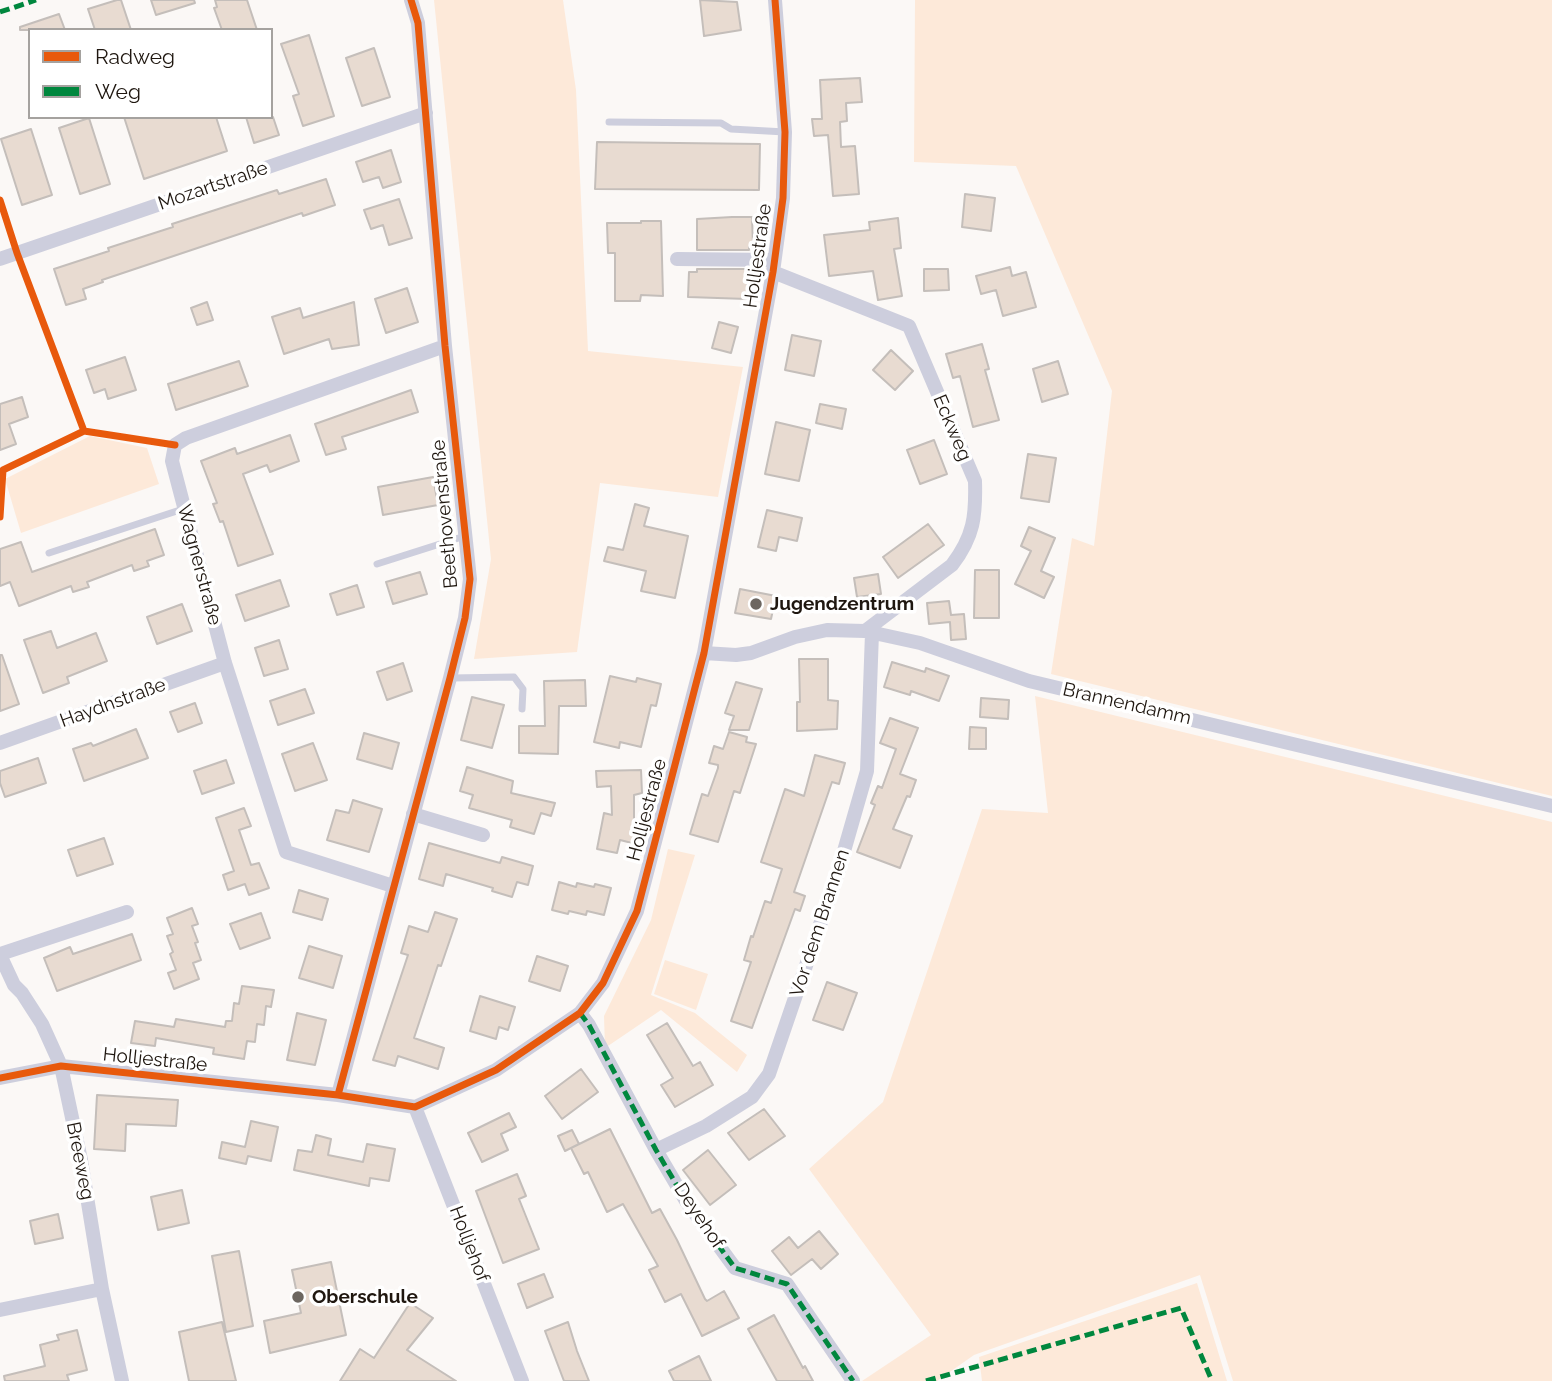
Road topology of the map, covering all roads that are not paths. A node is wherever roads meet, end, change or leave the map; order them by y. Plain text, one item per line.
1 (411, 0) edge
2 (775, 0) edge
3 (426, 113) junction
4 (609, 122) dead end
5 (785, 132) junction
6 (0, 259) edge
7 (677, 259) dead end
8 (774, 266) junction
9 (445, 346) junction
10 (183, 509) junction
11 (464, 536) junction
12 (49, 554) dead end
13 (377, 564) dead end
14 (869, 632) junction
15 (704, 653) junction
16 (225, 663) junction
17 (450, 678) junction
18 (522, 709) dead end
19 (0, 743) edge
20 (1552, 806) edge
21 (413, 814) junction
22 (483, 835) dead end
23 (393, 886) junction
24 (127, 912) dead end
25 (0, 954) edge
26 (580, 1013) junction
27 (61, 1066) junction
28 (0, 1078) edge
29 (338, 1095) junction
30 (415, 1107) junction
31 (656, 1150) junction
32 (102, 1289) junction
33 (0, 1310) edge
34 (122, 1381) edge
35 (522, 1381) edge
36 (853, 1381) edge

1 - 3 street, Beethovenstraße
2 - 5 street, Holljestraße
3 - 6 street, Mozartstraße
3 - 9 street, Beethovenstraße
4 - 5 lane
5 - 8 street, Holljestraße
7 - 8 street, Holljestraße
8 - 14 street, Eckweg
8 - 15 street, Holljestraße
9 - 10 street, Wagnerstraße
9 - 11 street, Beethovenstraße
10 - 12 lane
10 - 16 street, Wagnerstraße
11 - 13 lane, Beethovenstraße
11 - 17 street, Beethovenstraße
14 - 15 street, Brannendamm
14 - 20 street, Brannendamm
14 - 31 street, Vor dem Brannen
15 - 26 street, Holljestraße
16 - 19 street, Haydnstraße
16 - 23 street, Wagnerstraße
17 - 18 lane
17 - 21 street, Beethovenstraße
21 - 22 street
21 - 23 street, Beethovenstraße
23 - 29 street, Beethovenstraße
24 - 25 street
25 - 27 street, Breeweg
26 - 30 street, Holljestraße
26 - 31 street, Deyehof
27 - 28 street, Holljestraße
27 - 29 street, Holljestraße
27 - 32 street, Breeweg
29 - 30 street, Holljestraße
30 - 35 street, Holljehof
31 - 36 street, Deyehof
32 - 33 street
32 - 34 street, Breeweg

